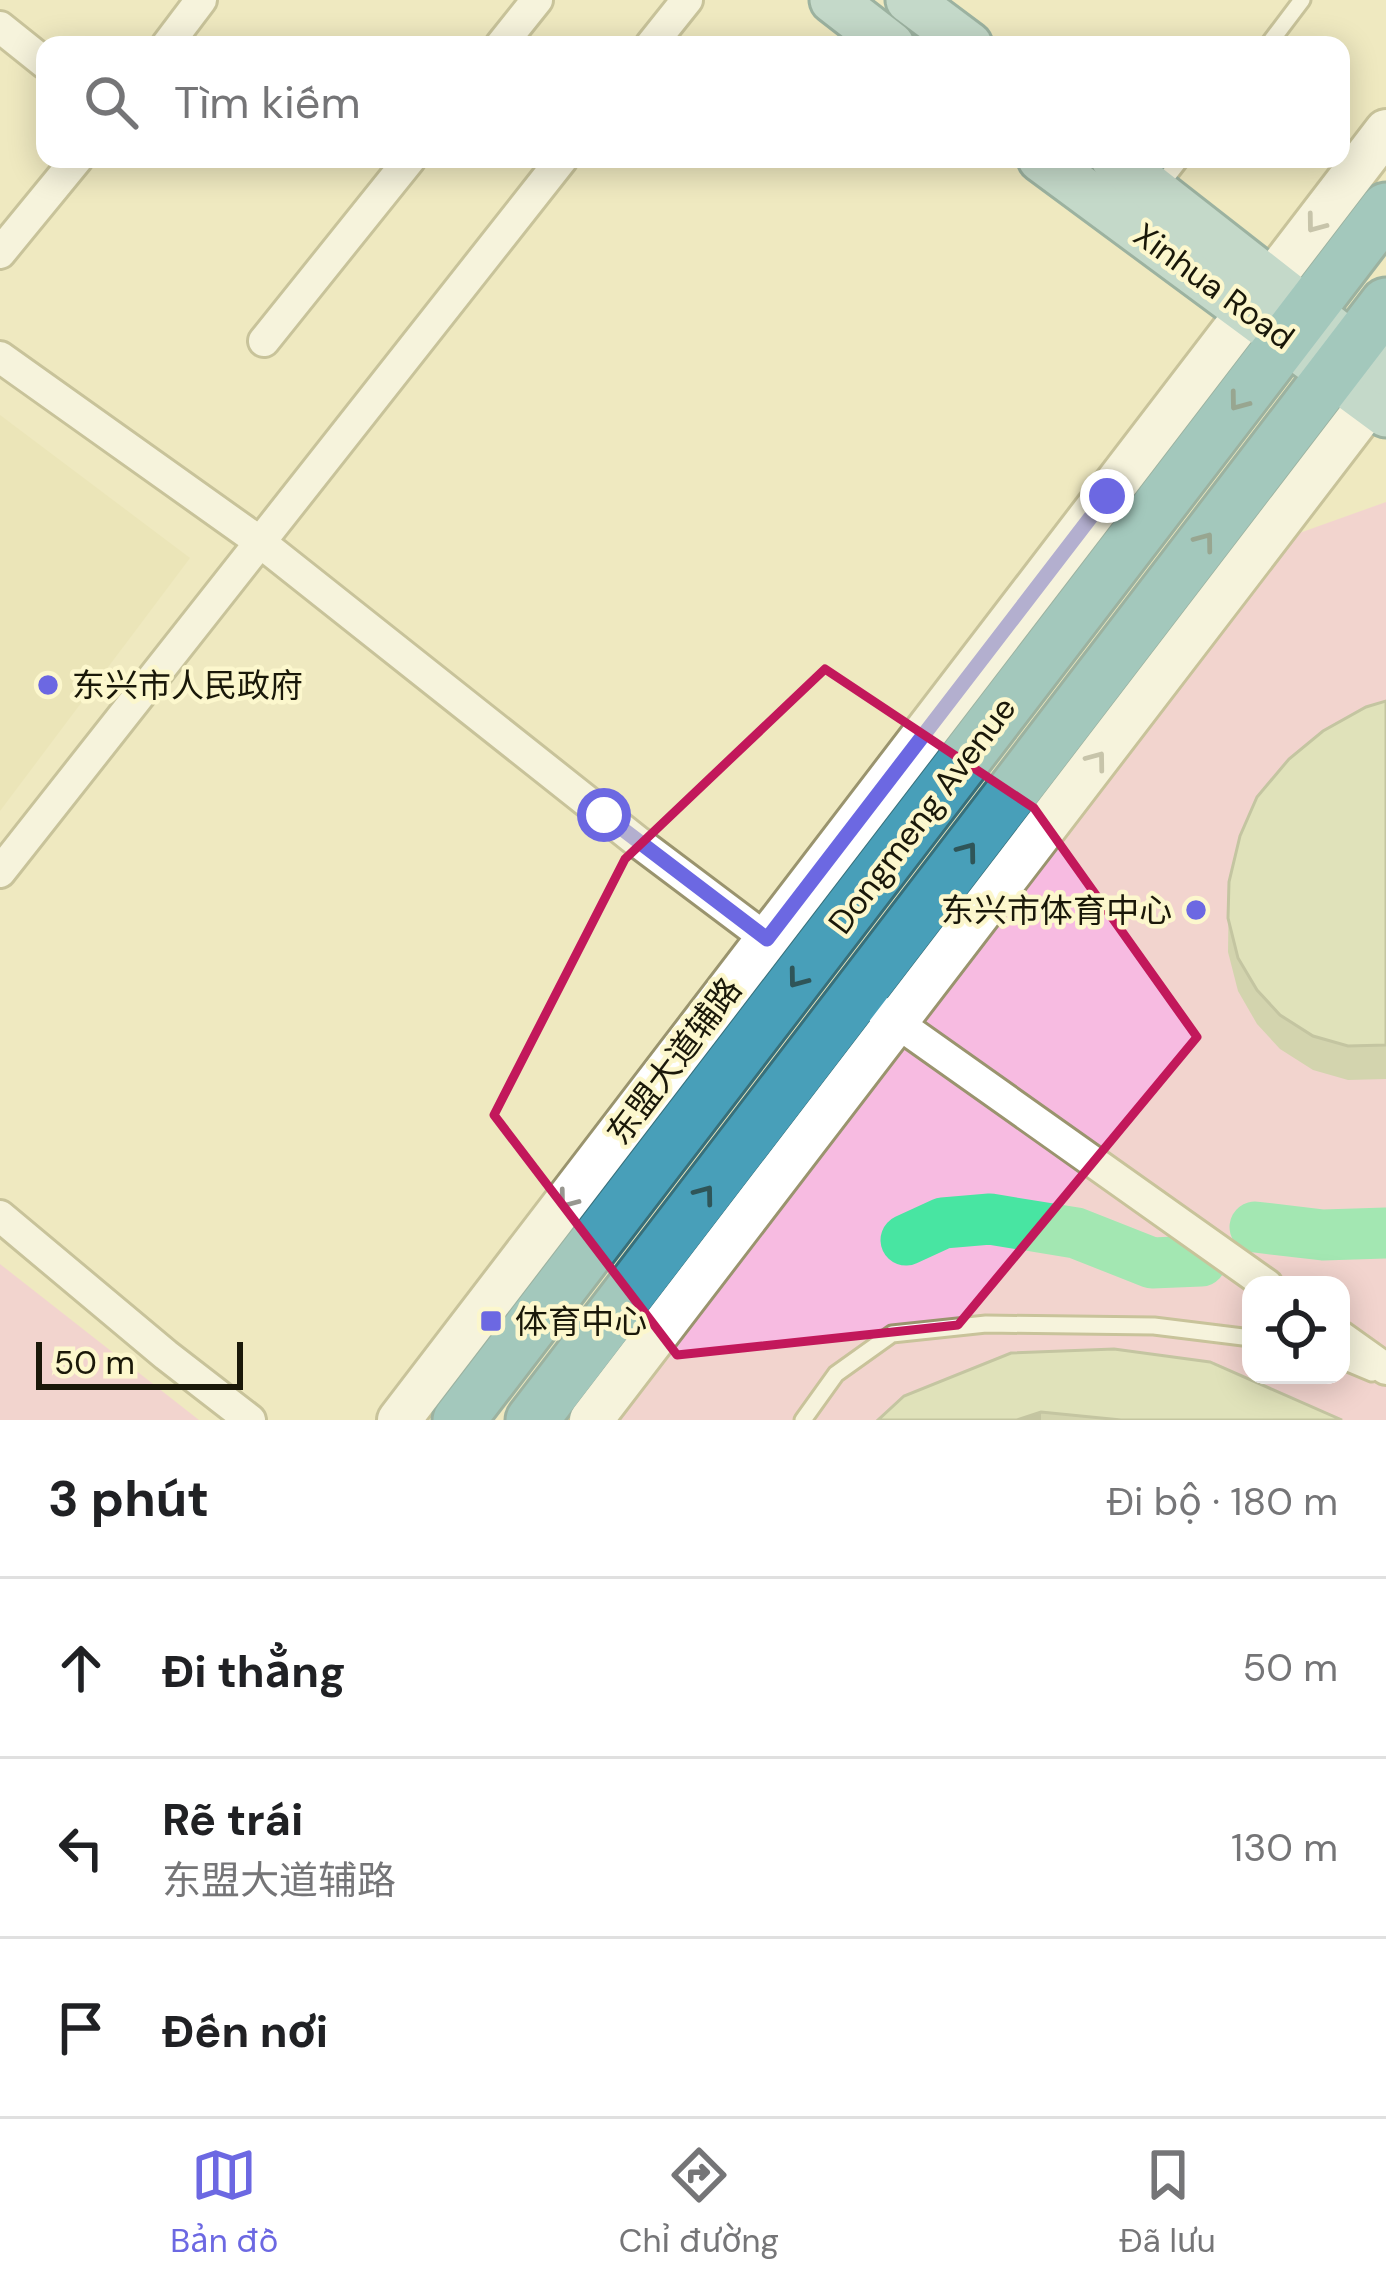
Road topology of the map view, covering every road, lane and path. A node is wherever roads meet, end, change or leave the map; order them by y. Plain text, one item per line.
1 (201, 0) edge
2 (537, 0) edge
3 (687, 0) edge
4 (833, 0) edge
5 (909, 0) edge
6 (1302, 0) edge
7 (0, 27) edge
8 (173, 36) edge
9 (508, 36) edge
10 (658, 36) edge
11 (879, 36) edge
12 (957, 36) edge
13 (1275, 36) edge
14 (36, 56) edge
15 (1386, 131) edge
16 (69, 168) edge
17 (403, 168) edge
18 (555, 168) edge
19 (1055, 168) edge
20 (1169, 175) edge
21 (1386, 209) edge
22 (0, 253) edge
23 (1386, 304) edge
24 (1279, 311) junction
25 (263, 341) dead end
26 (0, 357) edge
27 (1369, 382) edge
28 (260, 542) junction
29 (0, 872) edge
30 (767, 939) junction
31 (877, 1008) junction
32 (0, 1216) edge
33 (1254, 1276) edge
34 (1242, 1337) edge
35 (1350, 1343) edge
36 (1350, 1364) edge
37 (1386, 1369) edge
38 (1386, 1378) edge
39 (250, 1420) edge
40 (399, 1420) edge
41 (459, 1420) edge
42 (532, 1420) edge
43 (591, 1420) edge
44 (803, 1420) edge

1 - 8 street
2 - 9 street
3 - 10 street
4 - 11 main road
5 - 12 main road
6 - 13 lane
7 - 14 street
15 -> 24 street, 东盟大道辅路
16 - 22 street
17 - 25 street
18 - 28 street
19 - 24 main road, Xinhua Road
20 - 24 main road, Xinhua Road
21 - 24 highway, Dongmeng Avenue
23 - 27 highway, Dongmeng Avenue
24 - 27 main road, Xinhua Road
24 - 30 street, 东盟大道辅路
24 -> 41 highway, Dongmeng Avenue
26 - 28 street
31 -> 27 highway, Dongmeng Avenue
28 - 29 street
28 - 30 street
30 -> 40 street, 东盟大道辅路
31 - 33 street
42 -> 31 highway, Dongmeng Avenue
31 - 43 street
32 - 39 street
34 - 44 lane
35 - 37 street
36 - 38 lane

